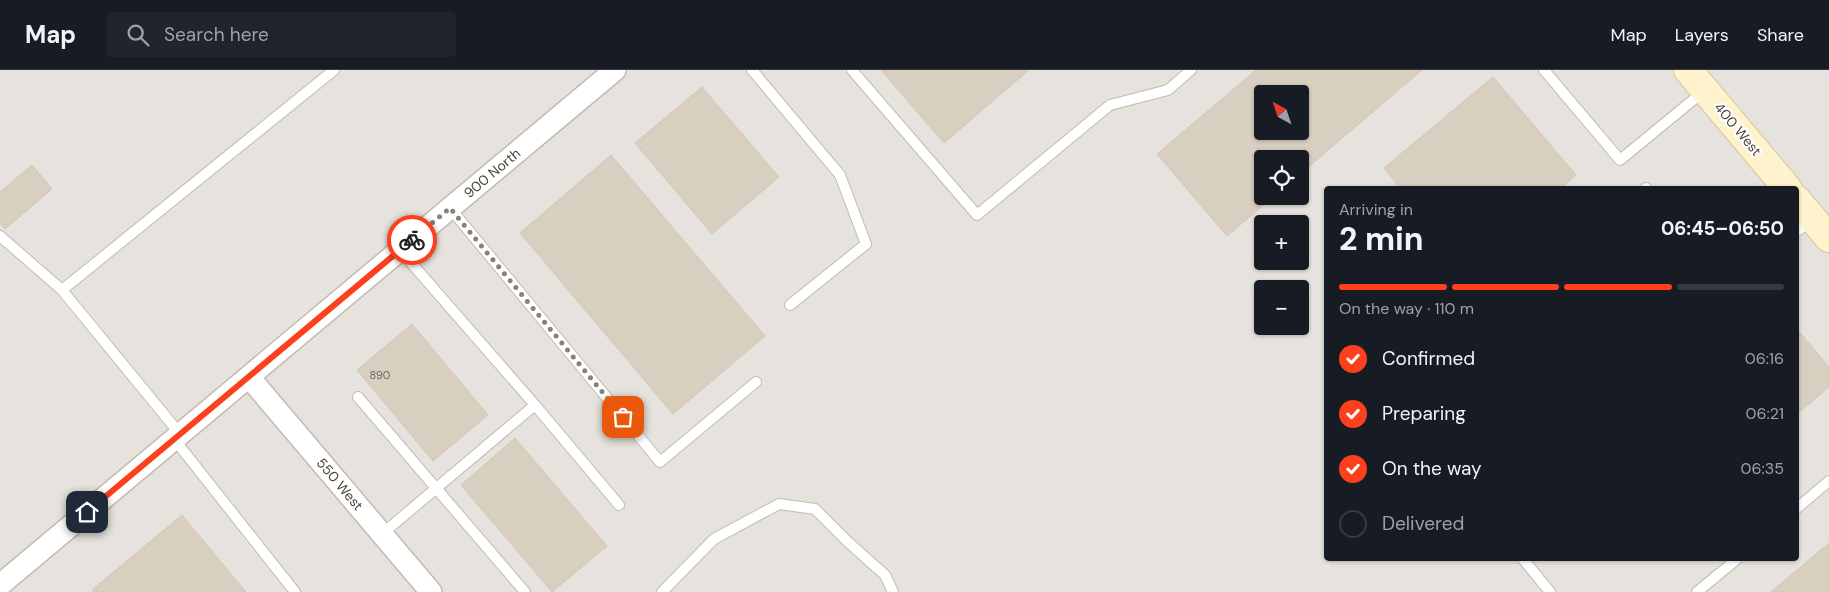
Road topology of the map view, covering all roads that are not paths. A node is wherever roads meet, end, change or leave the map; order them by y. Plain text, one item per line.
1 (334, 70) edge
2 (615, 70) edge
3 (752, 70) edge
4 (852, 70) edge
5 (1191, 70) edge
6 (1544, 70) edge
7 (1697, 80) edge
8 (1785, 186) edge
9 (450, 208) junction
10 (0, 236) edge
11 (400, 250) junction
12 (62, 290) junction
13 (790, 305) dead end
14 (249, 377) junction
15 (756, 382) dead end
16 (358, 397) dead end
17 (535, 405) junction
18 (177, 437) junction
19 (1829, 481) edge
20 (436, 488) junction
21 (619, 505) dead end
22 (1799, 506) edge
23 (382, 534) junction
24 (1525, 561) edge
25 (1735, 561) edge
26 (0, 585) edge
27 (295, 592) edge
28 (431, 592) edge
29 (525, 592) edge
30 (662, 592) edge
31 (893, 592) edge
32 (1550, 592) edge
33 (1697, 592) edge

1 - 12 lane
2 - 9 street, 900 North
3 - 13 lane
4 - 5 lane
6 - 7 lane
7 - 8 street, 400 West
9 - 11 street, 900 North
9 - 15 lane
10 - 12 lane
11 - 14 street, 900 North
11 - 17 lane
12 - 18 lane
14 - 18 street, 900 North
14 - 23 street, 550 West
16 - 20 lane
17 - 20 lane
17 - 21 lane
18 - 26 street, 900 North
18 - 27 lane
19 - 22 lane
20 - 23 lane
20 - 29 lane
23 - 28 street, 550 West
24 - 32 lane
25 - 33 lane
30 - 31 lane

